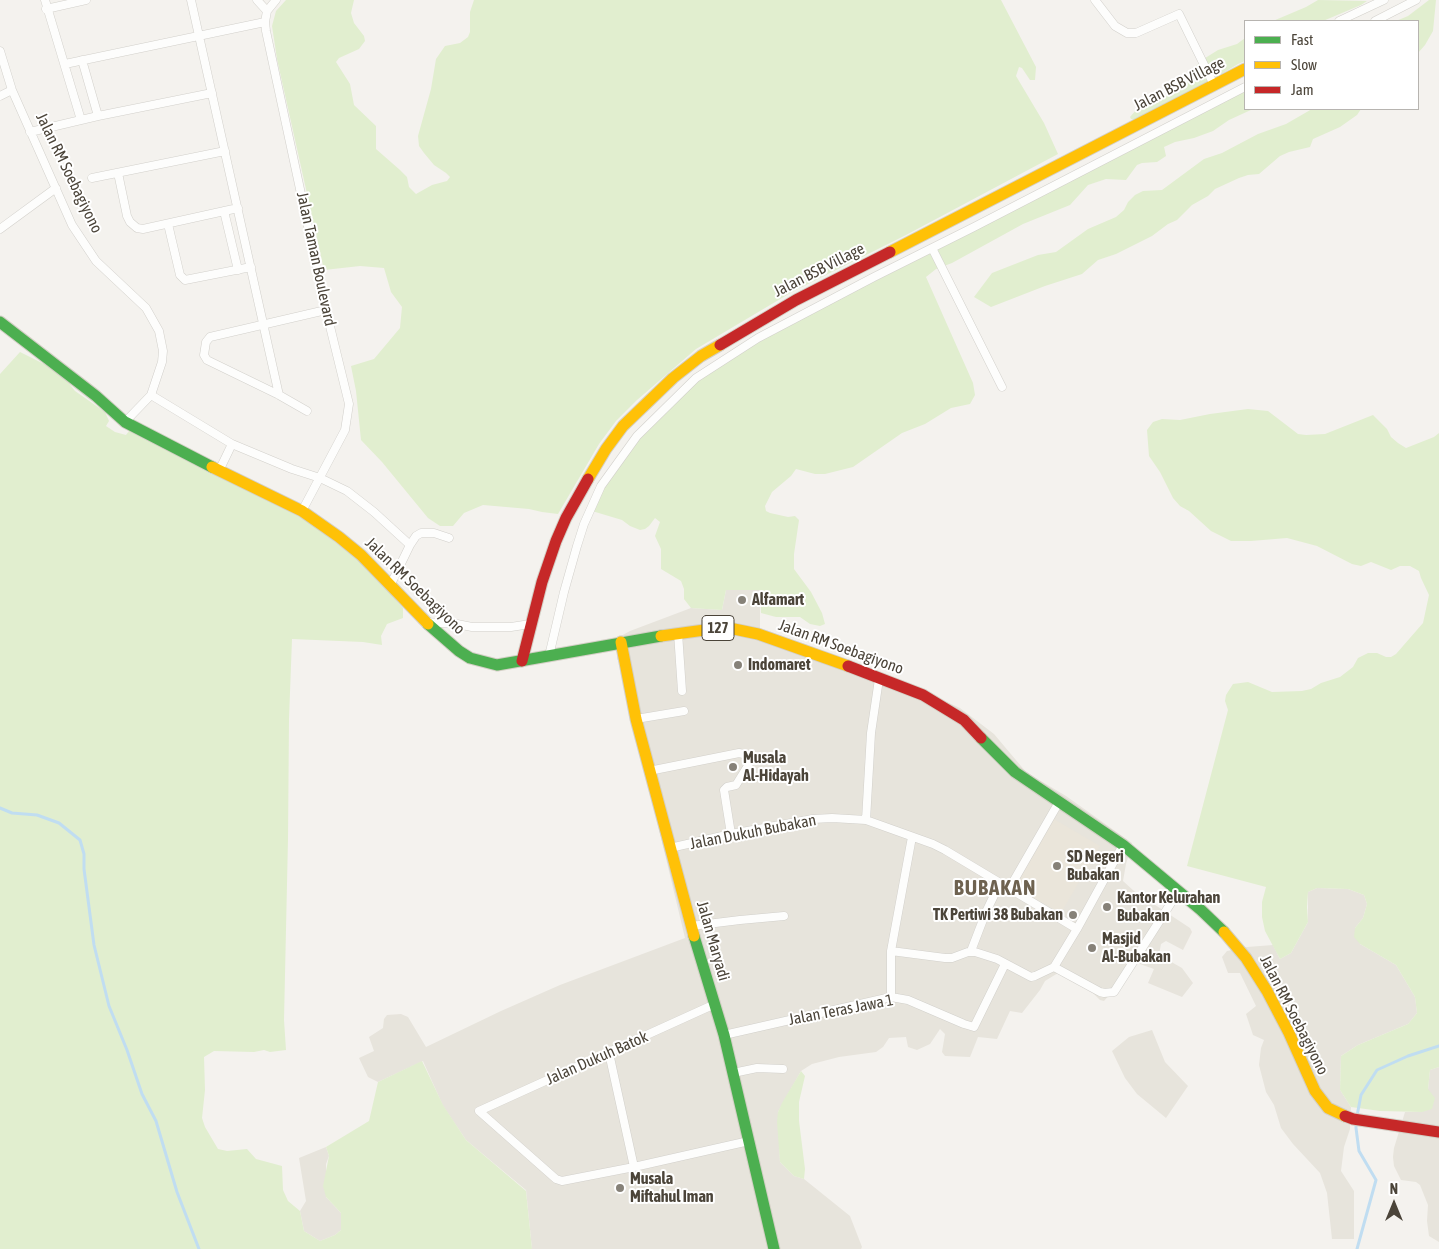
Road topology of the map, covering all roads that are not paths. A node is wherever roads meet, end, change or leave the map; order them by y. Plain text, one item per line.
1 (45, 0) edge
2 (86, 0) edge
3 (191, 0) edge
4 (257, 0) edge
5 (276, 0) edge
6 (1095, 0) edge
7 (1384, 0) edge
8 (1416, 0) edge
9 (1401, 4) edge
10 (46, 9) junction
11 (267, 12) junction
12 (1341, 20) edge
13 (1377, 20) edge
14 (265, 22) junction
15 (200, 36) junction
16 (0, 51) edge
17 (82, 60) junction
18 (65, 64) junction
19 (1244, 70) edge
20 (1214, 85) junction
21 (1244, 88) edge
22 (12, 90) junction
23 (212, 93) junction
24 (0, 96) edge
25 (98, 116) junction
26 (81, 120) junction
27 (30, 132) junction
28 (226, 151) junction
29 (118, 173) junction
30 (92, 178) dead end
31 (56, 188) junction
32 (238, 208) junction
33 (224, 212) junction
34 (168, 224) junction
35 (0, 229) edge
36 (932, 248) junction
37 (251, 268) junction
38 (238, 270) junction
39 (326, 310) junction
40 (0, 322) edge
41 (264, 325) junction
42 (1002, 387) dead end
43 (151, 395) junction
44 (279, 395) junction
45 (307, 411) dead end
46 (125, 422) junction
47 (232, 444) junction
48 (219, 471) junction
49 (320, 478) junction
50 (302, 511) junction
51 (449, 538) dead end
52 (410, 545) junction
53 (391, 584) junction
54 (426, 622) junction
55 (530, 624) junction
56 (678, 633) junction
57 (621, 642) junction
58 (549, 656) junction
59 (522, 661) junction
60 (879, 679) junction
61 (682, 691) dead end
62 (684, 710) dead end
63 (636, 719) junction
64 (649, 771) junction
65 (1059, 802) junction
66 (866, 820) junction
67 (731, 834) junction
68 (912, 837) junction
69 (1123, 845) junction
70 (670, 848) junction
71 (1000, 883) junction
72 (1009, 889) junction
73 (1178, 892) junction
74 (784, 916) dead end
75 (691, 926) junction
76 (1077, 930) junction
77 (891, 951) junction
78 (971, 951) junction
79 (1005, 964) junction
80 (1054, 967) junction
81 (890, 997) junction
82 (715, 1004) junction
83 (724, 1035) junction
84 (609, 1053) junction
85 (783, 1069) dead end
86 (733, 1073) junction
87 (1439, 1132) edge
88 (750, 1141) junction
89 (634, 1167) junction
90 (774, 1249) edge

1 - 10 street
2 - 10 street
3 - 15 street
4 - 11 street
5 - 11 street, Jalan Taman Boulevard
6 - 20 street
7 - 12 street
8 - 9 street
9 - 13 street
10 - 18 street
11 - 14 street, Jalan Taman Boulevard
14 - 15 street
14 - 39 street, Jalan Taman Boulevard
15 - 17 street
15 - 23 street
16 - 22 street, Jalan RM Soebagiyono
17 - 18 street
17 - 25 street
18 - 26 street
19 - 20 main road, Jalan BSB Village
20 - 55 main road, Jalan BSB Village
21 - 36 street
22 - 24 street
22 - 27 street, Jalan RM Soebagiyono
23 - 25 street
23 - 28 street
25 - 26 street
26 - 27 street
27 - 31 street, Jalan RM Soebagiyono
28 - 29 street
28 - 32 street
29 - 30 street
29 - 34 street
31 - 35 street
31 - 43 street, Jalan RM Soebagiyono
32 - 33 street
32 - 37 street
33 - 34 street
33 - 38 street
34 - 38 street
36 - 42 street
36 - 58 street
37 - 38 street
37 - 41 street
39 - 41 street
39 - 49 street, Jalan Taman Boulevard
40 - 46 main road, Jalan RM Soebagiyono / 127
41 - 44 street
41 - 44 street
43 - 46 street, Jalan RM Soebagiyono
43 - 47 street
44 - 45 street
46 - 48 main road, Jalan RM Soebagiyono / 127
47 - 48 street
47 - 49 street
48 - 50 main road, Jalan RM Soebagiyono / 127
49 - 50 street, Jalan Taman Boulevard
49 - 52 street
50 - 53 main road, Jalan RM Soebagiyono / 127
51 - 52 street
52 - 53 street
53 - 54 main road, Jalan RM Soebagiyono / 127
54 - 55 street
54 - 59 main road, Jalan RM Soebagiyono / 127
55 - 59 main road, Jalan BSB Village
56 - 57 main road, Jalan RM Soebagiyono / 127
56 - 60 main road, Jalan RM Soebagiyono / 127
56 - 61 street
57 - 58 main road, Jalan RM Soebagiyono / 127
57 - 63 main road, Jalan Maryadi
58 - 59 main road, Jalan RM Soebagiyono / 127
60 - 65 main road, Jalan RM Soebagiyono / 127
60 - 66 street
62 - 63 street
63 - 64 main road, Jalan Maryadi
64 - 67 street
64 - 70 main road, Jalan Maryadi
65 - 69 main road, Jalan RM Soebagiyono / 127
65 - 72 street
66 - 67 street, Jalan Dukuh Bubakan
66 - 68 street, Jalan Dukuh Bubakan
67 - 70 street, Jalan Dukuh Bubakan
68 - 71 street, Jalan Dukuh Bubakan
68 - 77 street
69 - 73 main road, Jalan RM Soebagiyono / 127
69 - 76 street
70 - 75 main road, Jalan Maryadi
71 - 72 street, Jalan Dukuh Bubakan
71 - 78 street
72 - 76 street, Jalan Dukuh Bubakan
73 - 80 street
73 - 87 main road, Jalan RM Soebagiyono / 127
74 - 75 street
75 - 82 main road, Jalan Maryadi
76 - 80 street
77 - 78 street
77 - 81 street
78 - 79 street
79 - 80 street
79 - 81 street, Jalan Teras Jawa 1
81 - 83 street, Jalan Teras Jawa 1
82 - 83 main road, Jalan Maryadi
82 - 84 street, Jalan Dukuh Batok
83 - 86 main road, Jalan Maryadi
84 - 89 street
84 - 89 street, Jalan Dukuh Batok
85 - 86 street
86 - 88 main road, Jalan Maryadi
88 - 89 street
88 - 90 main road, Jalan Maryadi

